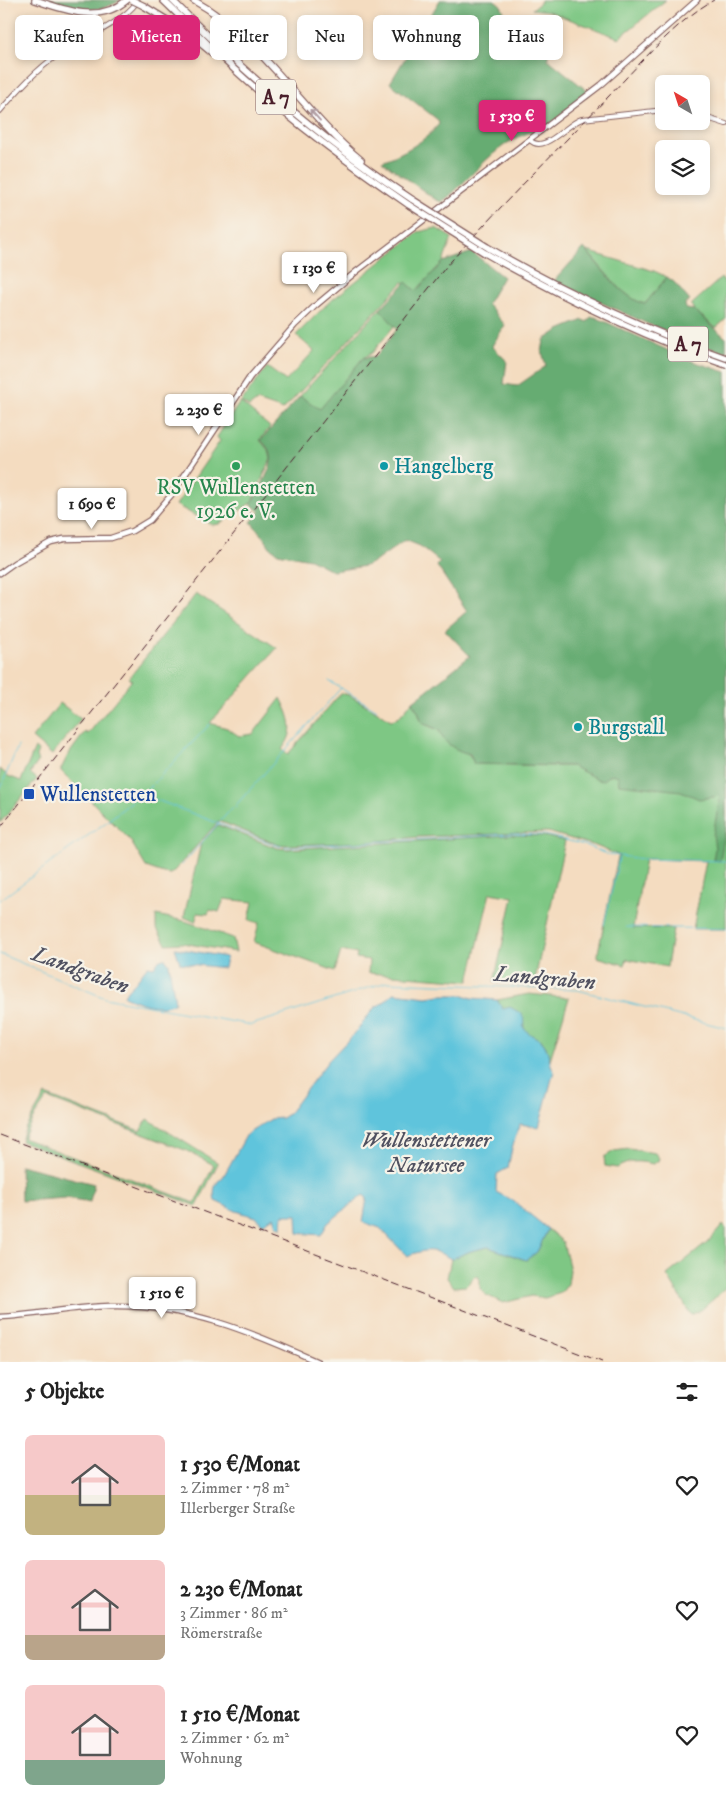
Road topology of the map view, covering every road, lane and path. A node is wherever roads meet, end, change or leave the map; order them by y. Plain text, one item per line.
1 (35, 0) edge
2 (127, 0) edge
3 (132, 0) edge
4 (138, 0) edge
5 (163, 0) edge
6 (172, 0) edge
7 (193, 0) edge
8 (697, 0) edge
9 (234, 69) junction
10 (0, 111) edge
11 (655, 111) edge
12 (710, 119) edge
13 (726, 124) edge
14 (530, 140) junction
15 (389, 184) junction
16 (411, 202) junction
17 (650, 332) junction
18 (726, 358) edge
19 (726, 365) edge
20 (0, 573) edge
21 (0, 1317) edge
22 (318, 1362) edge

1 - 2 highway
3 - 9 highway, bridge
4 - 10 street
5 - 9 highway, A 7
6 - 15 highway, A 7
15 -> 7 highway
8 - 14 main road
9 - 16 highway, A 7
11 - 14 street
12 - 13 street
14 - 20 main road
15 - 16 highway, A 7
16 - 17 highway, A 7, bridge
17 - 18 highway, A 7
17 - 19 highway, A 7
21 - 22 main road

